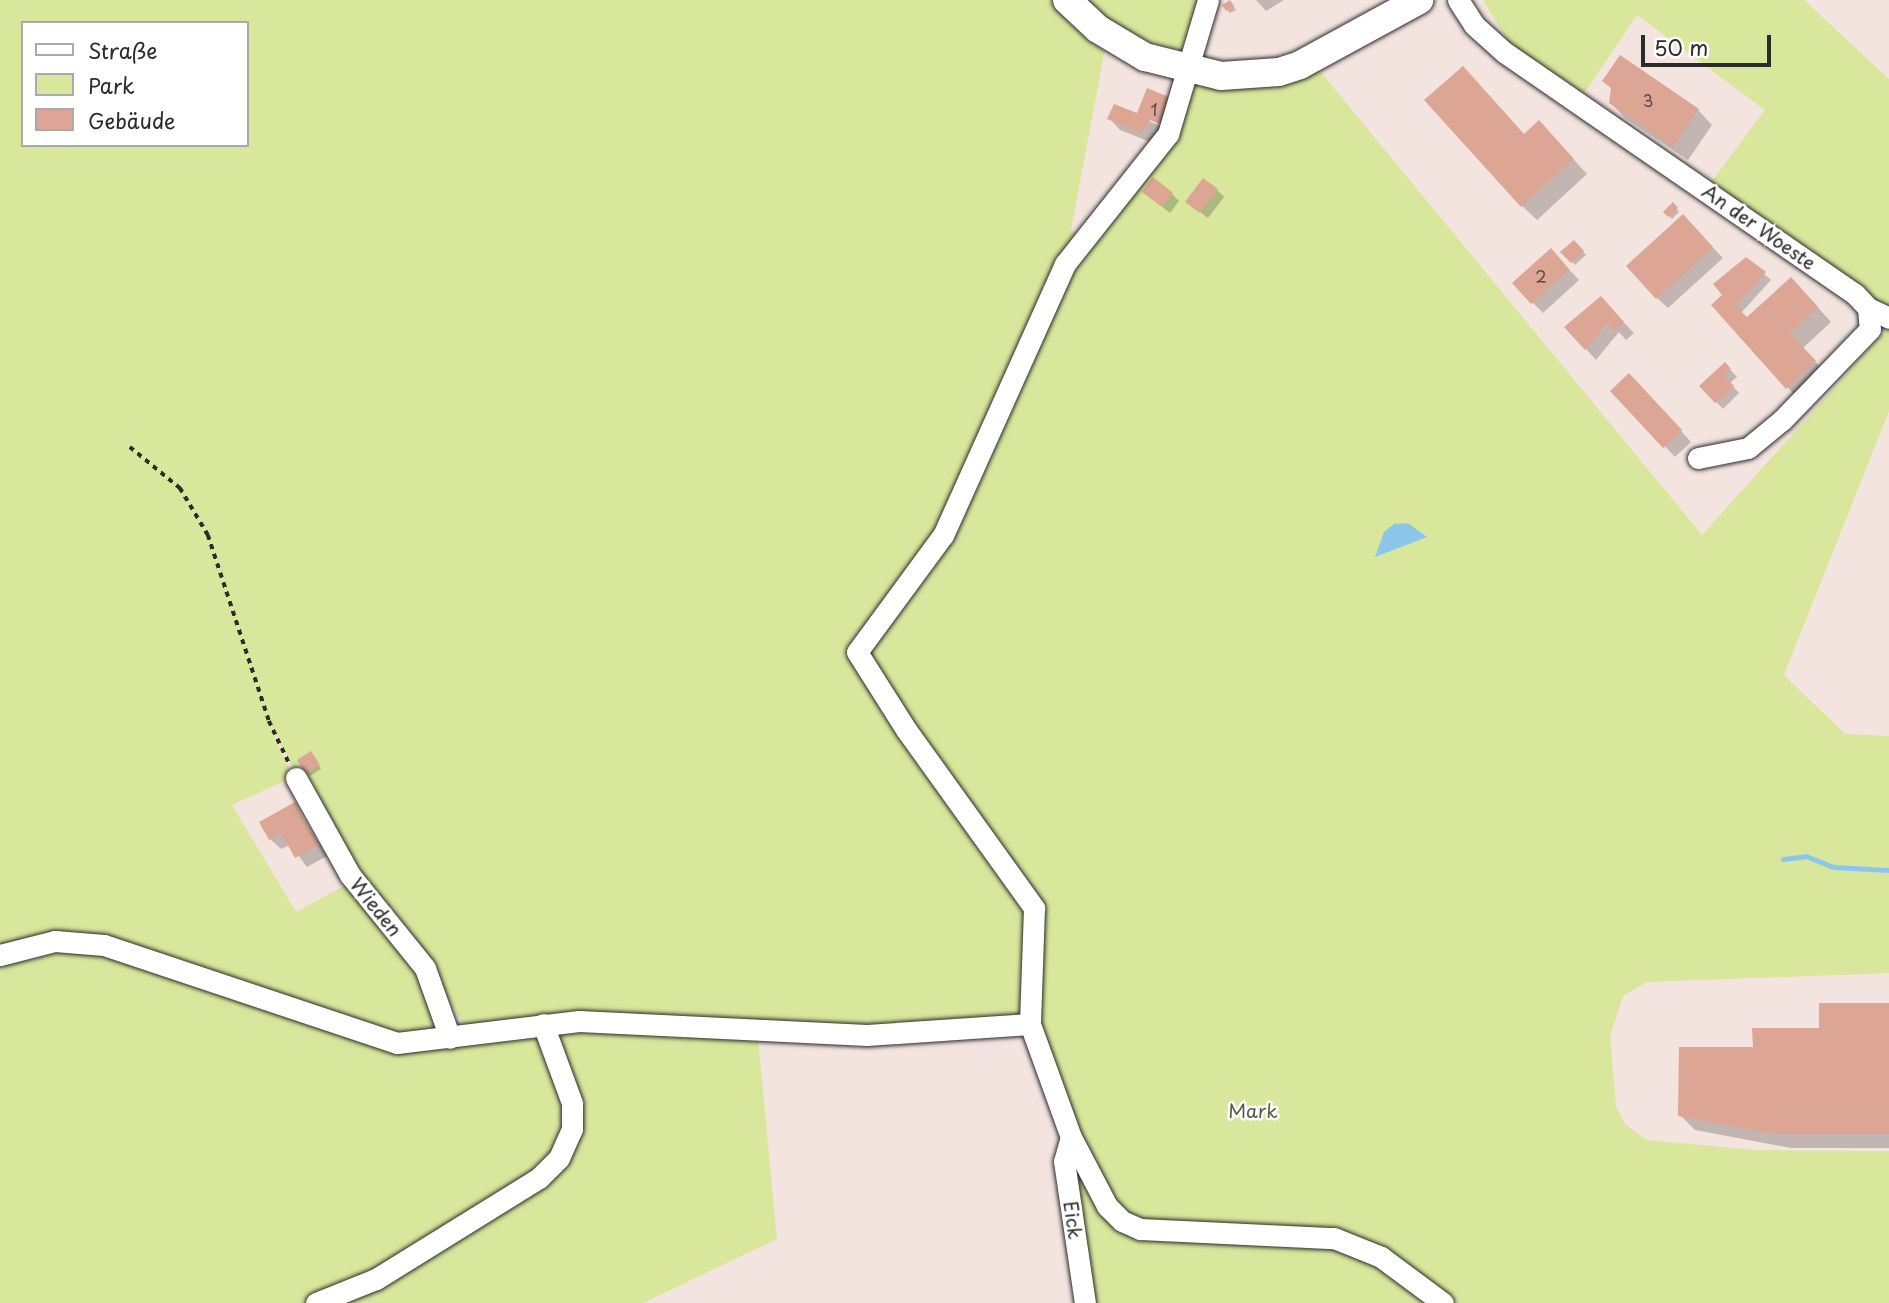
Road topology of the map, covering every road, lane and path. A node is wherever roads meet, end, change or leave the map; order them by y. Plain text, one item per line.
1 (1067, 0) edge
2 (1208, 0) edge
3 (1419, 0) edge
4 (1458, 0) edge
5 (1186, 70) junction
6 (1868, 308) junction
7 (1889, 318) edge
8 (130, 447) dead end
9 (1698, 458) dead end
10 (296, 778) joint
11 (0, 955) edge
12 (543, 1024) junction
13 (1030, 1024) junction
14 (450, 1038) junction
15 (1072, 1137) junction
16 (316, 1303) edge
17 (1085, 1303) edge
18 (1443, 1303) edge

1 - 5 main road
2 - 5 street
3 - 5 main road
4 - 6 street, An der Woeste
5 - 13 street
6 - 7 street, An der Woeste
6 - 9 street
8 - 10 path
10 - 14 street, Wieden
11 - 14 street
12 - 13 street
12 - 14 street
12 - 16 street
13 - 15 street
15 - 17 street, Eick
15 - 18 street

